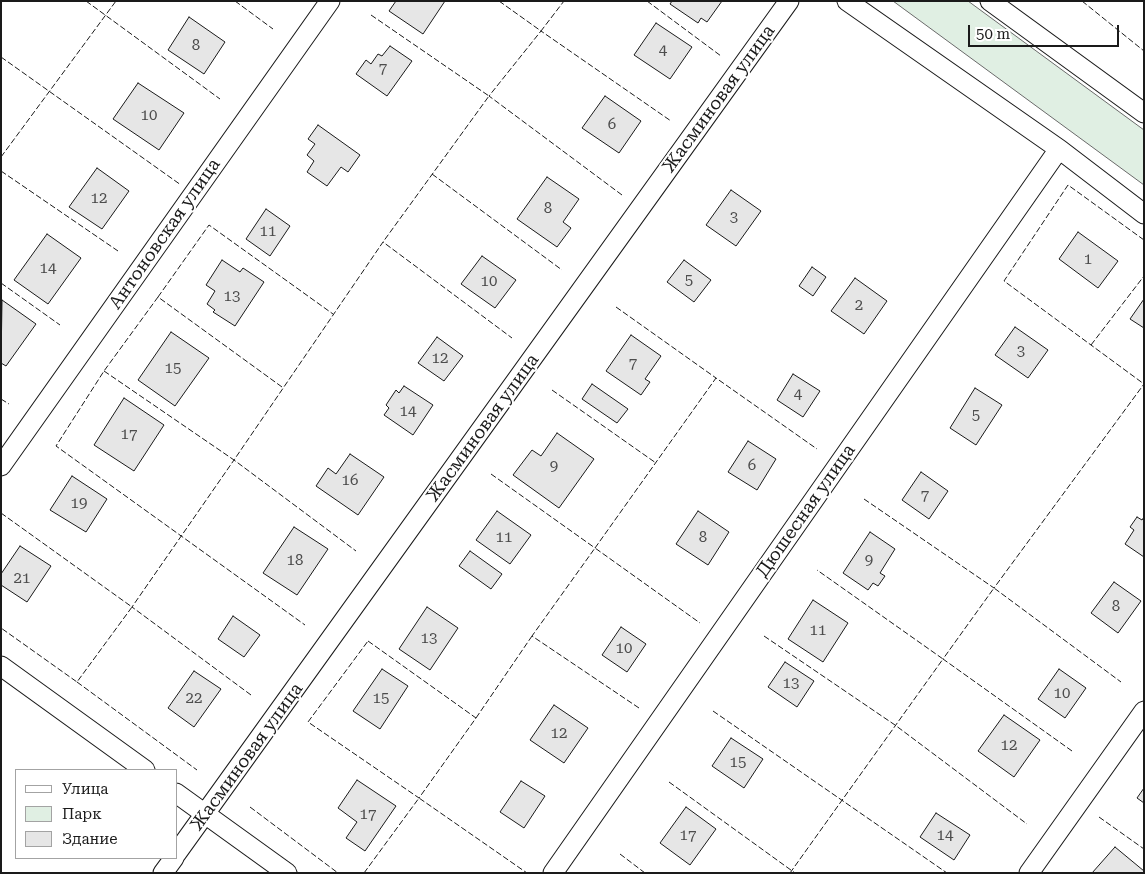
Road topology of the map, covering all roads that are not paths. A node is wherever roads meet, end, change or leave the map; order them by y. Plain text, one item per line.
1 (330, 1) edge
2 (789, 1) edge
3 (847, 1) edge
4 (990, 1) edge
5 (1144, 112) edge
6 (1058, 150) junction
7 (1144, 214) edge
8 (1, 466) edge
9 (1, 666) edge
10 (1144, 711) edge
11 (144, 769) edge
12 (178, 794) edge
13 (206, 814) junction
14 (178, 851) edge
15 (173, 859) edge
16 (163, 873) edge
17 (287, 873) edge
18 (553, 873) edge
19 (1029, 873) edge

1 - 8 street, Антоновская улица
2 - 13 street, Жасминовая улица
3 - 6 street
4 - 5 street
6 - 7 street
6 - 18 street, Дюшесная улица
9 - 11 street
10 - 19 street
12 - 13 street
13 - 14 street, Жасминовая улица
13 - 17 street
15 - 16 street

